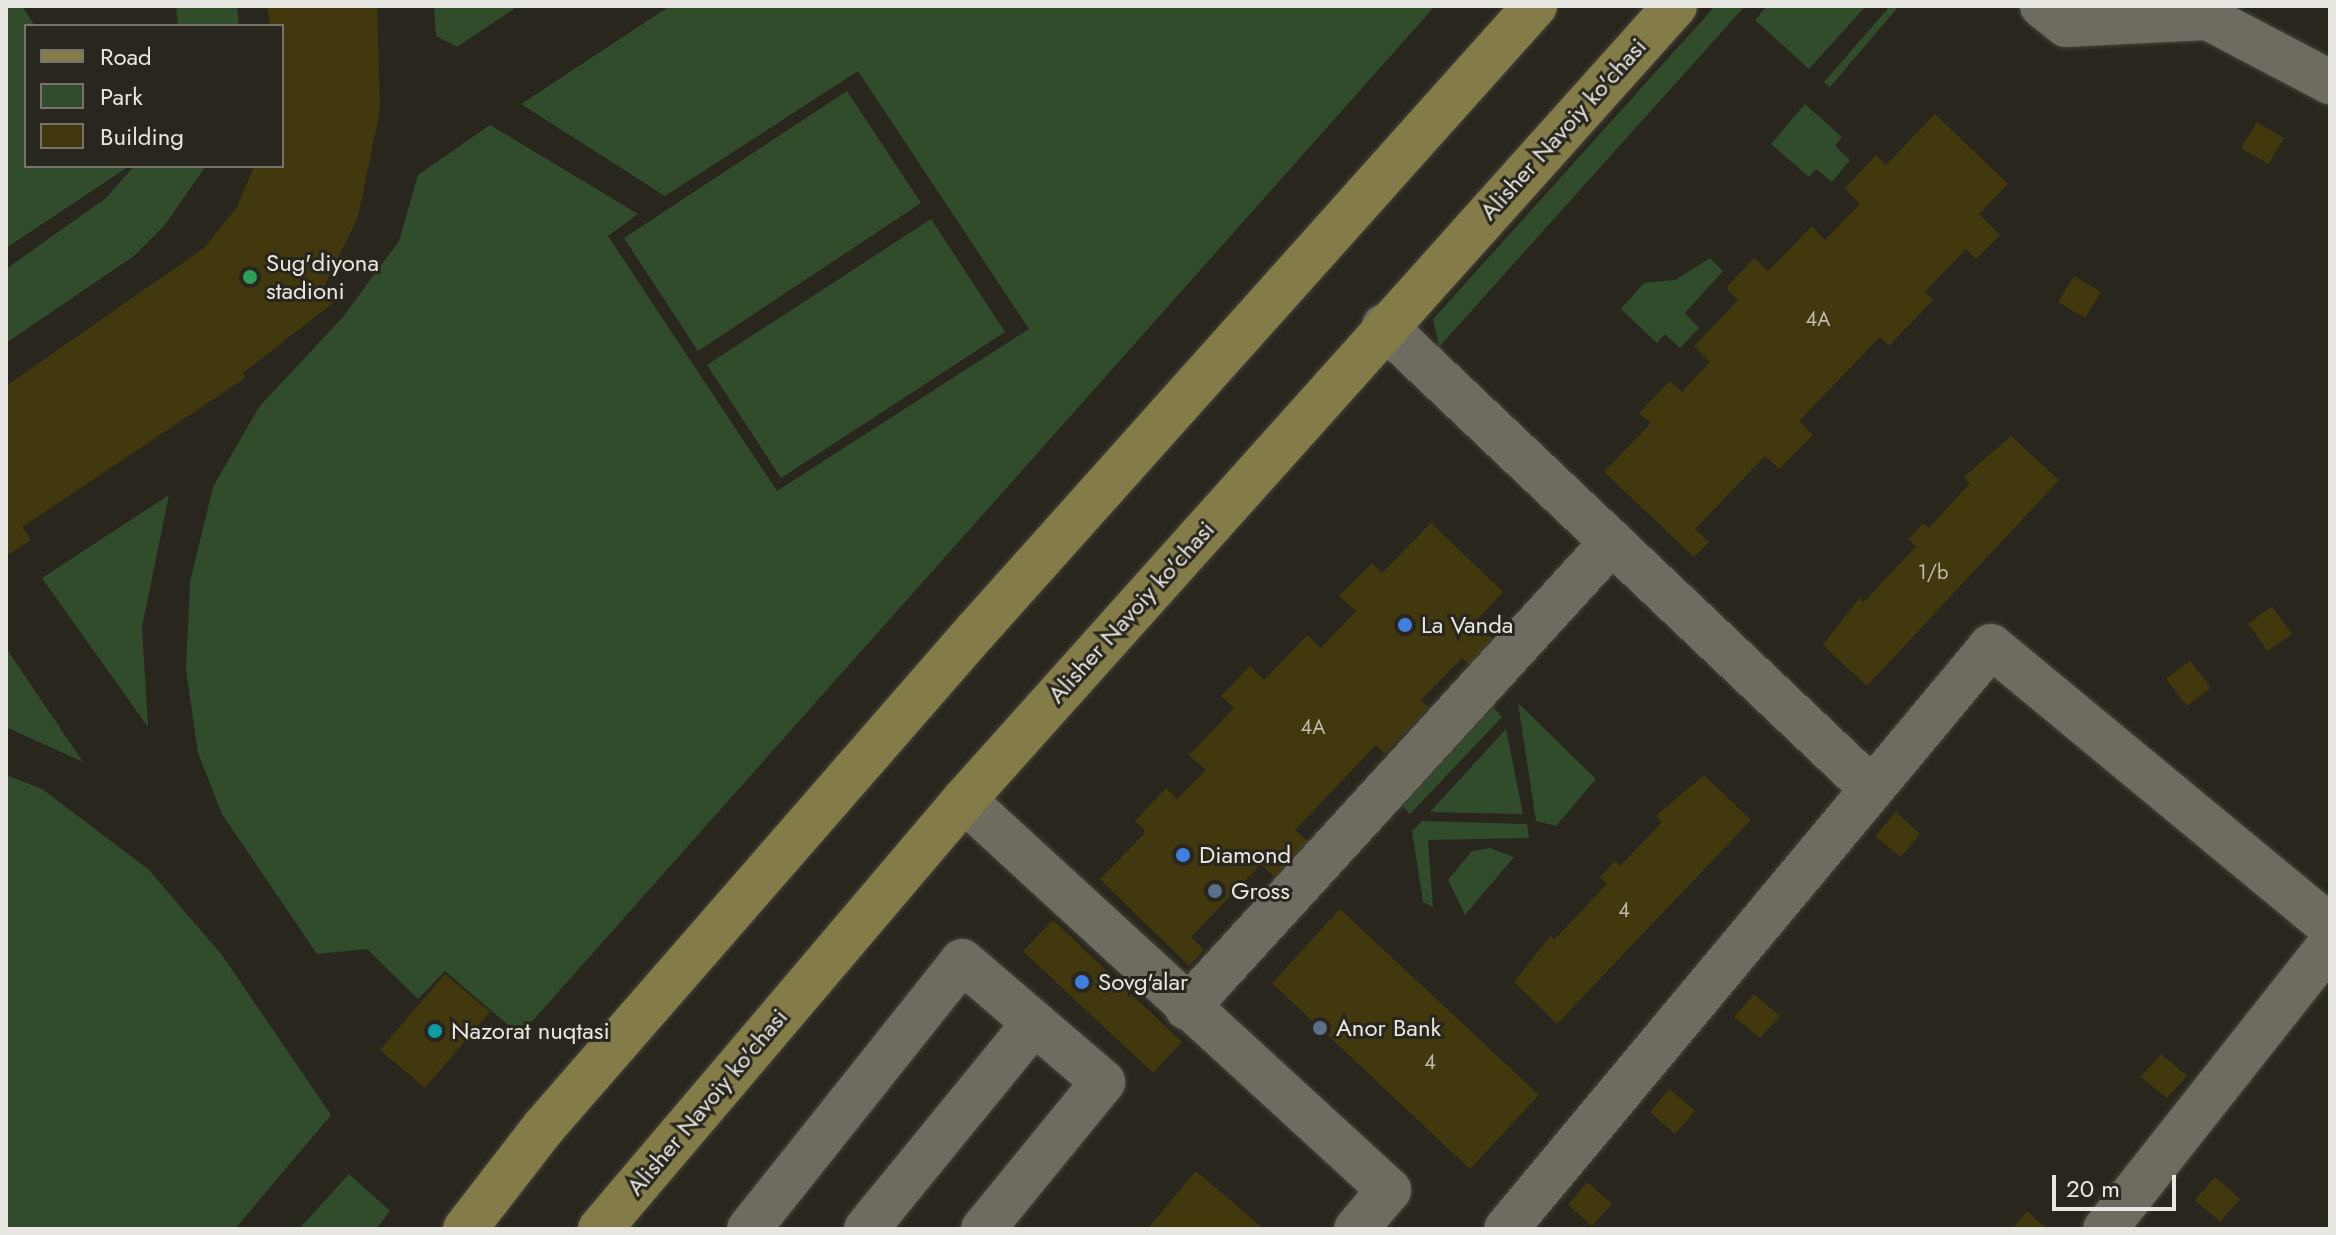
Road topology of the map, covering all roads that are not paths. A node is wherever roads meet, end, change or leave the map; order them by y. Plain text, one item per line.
1 (1535, 6) edge
2 (1675, 6) edge
3 (2071, 11) edge
4 (2330, 82) edge
5 (1384, 326) junction
6 (1612, 542) junction
7 (1871, 788) junction
8 (964, 800) junction
9 (2330, 926) edge
10 (2330, 944) edge
11 (1187, 1008) junction
12 (1034, 1023) junction
13 (465, 1229) edge
14 (600, 1229) edge
15 (749, 1229) edge
16 (866, 1229) edge
17 (983, 1229) edge
18 (1356, 1229) edge
19 (1506, 1229) edge
20 (2105, 1229) edge

1 - 13 main road
2 - 5 main road, Alisher Navoiy ko'chasi
3 - 4 street
5 - 6 street
5 - 8 main road, Alisher Navoiy ko'chasi
6 - 7 street
6 - 11 street
7 - 9 street
7 - 19 street
8 - 11 street
8 - 14 main road, Alisher Navoiy ko'chasi
10 - 20 street
11 - 18 street
12 - 15 street
12 - 16 street
12 - 17 street

